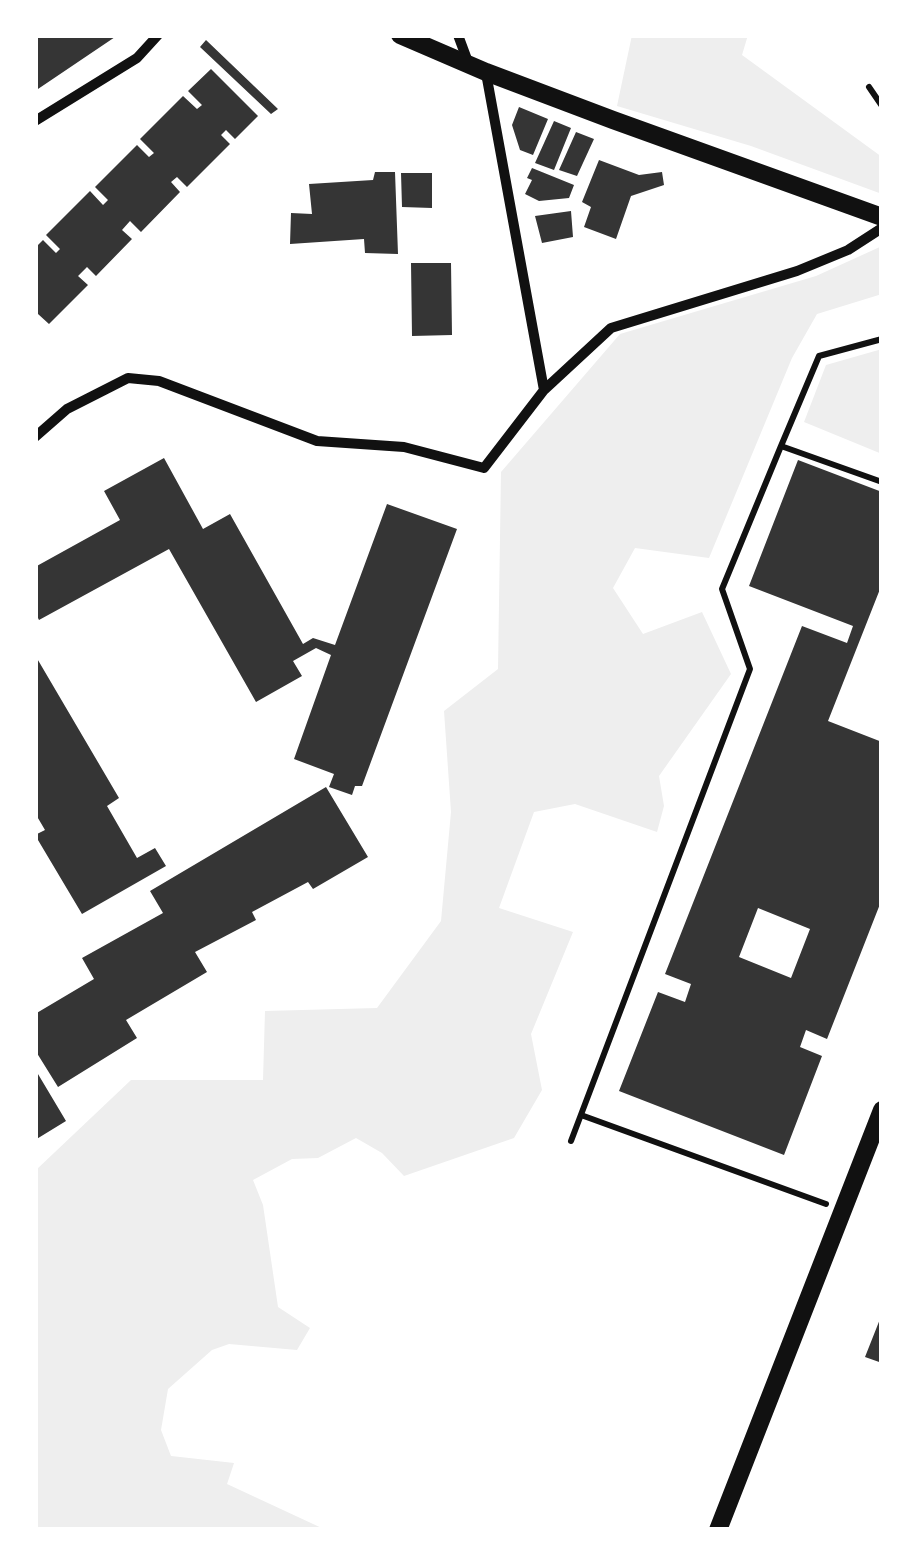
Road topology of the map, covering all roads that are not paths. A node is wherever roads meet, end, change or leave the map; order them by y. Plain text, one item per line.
1 (158, 35) edge
2 (400, 35) edge
3 (458, 35) edge
4 (477, 68) junction
5 (869, 87) dead end
6 (882, 106) edge
7 (35, 121) edge
8 (882, 217) edge
9 (882, 228) edge
10 (882, 338) edge
11 (544, 390) junction
12 (35, 437) edge
13 (781, 446) junction
14 (882, 482) edge
15 (882, 1110) edge
16 (581, 1115) junction
17 (570, 1141) dead end
18 (826, 1204) dead end
19 (718, 1530) edge

1 - 7 street
2 - 4 street
3 - 4 street
4 - 8 street
4 - 11 street
5 - 6 lane
9 - 11 street
10 - 13 lane
11 - 12 street
13 - 14 lane
13 - 16 lane
15 - 19 street
16 - 17 lane
16 - 18 lane

